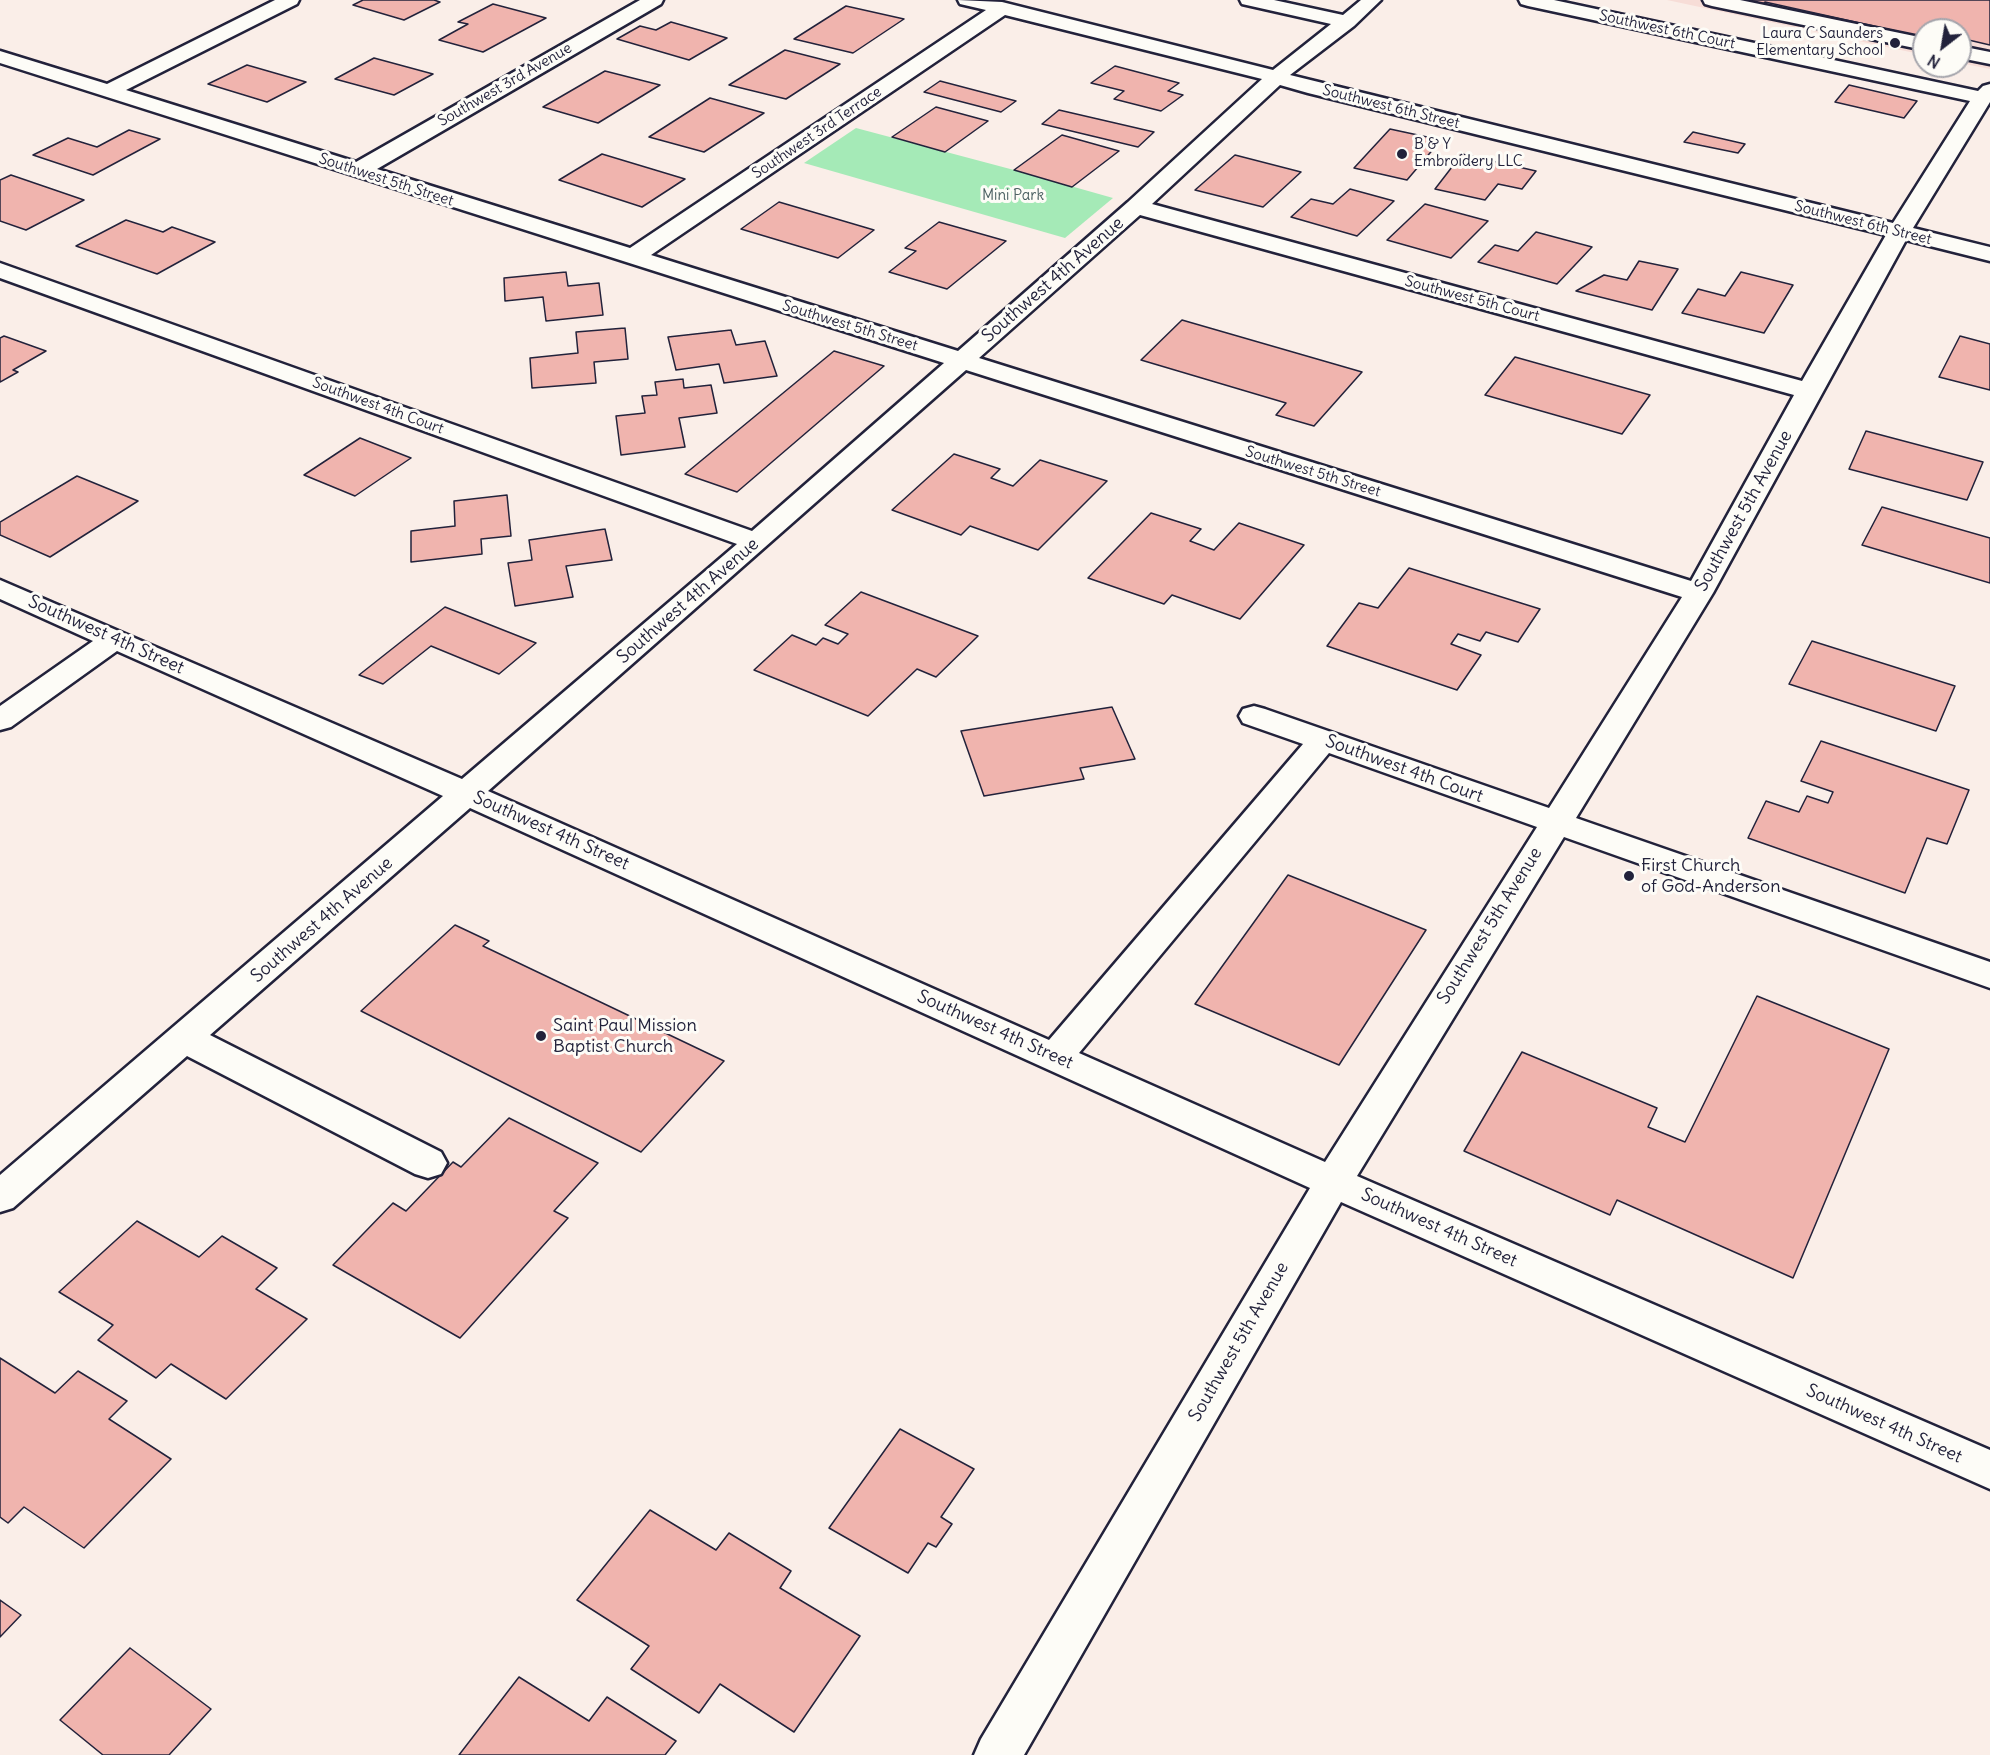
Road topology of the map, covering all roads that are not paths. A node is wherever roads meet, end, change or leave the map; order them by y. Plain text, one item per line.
1 (290, 0) edge
2 (654, 0) edge
3 (967, 0) edge
4 (1249, 0) edge
5 (1372, 0) edge
6 (1528, 0) edge
7 (1712, 0) edge
8 (1002, 8) junction
9 (1651, 8) dead end
10 (1347, 22) junction
11 (1636, 23) junction
12 (1912, 42) edge
13 (1972, 54) edge
14 (0, 57) edge
15 (1990, 58) edge
16 (1277, 77) junction
17 (109, 91) junction
18 (1986, 94) edge
19 (357, 171) junction
20 (1136, 207) junction
21 (1899, 232) junction
22 (1990, 254) edge
23 (632, 257) junction
24 (0, 270) edge
25 (962, 361) junction
26 (1809, 392) junction
27 (756, 542) junction
28 (0, 589) edge
29 (1699, 593) junction
30 (115, 639) junction
31 (1254, 716) dead end
32 (0, 720) edge
33 (1323, 740) junction
34 (467, 794) junction
35 (1555, 823) junction
36 (1990, 975) edge
37 (184, 1038) junction
38 (1055, 1057) junction
39 (428, 1163) dead end
40 (1333, 1182) junction
41 (0, 1197) edge
42 (1990, 1470) edge
43 (998, 1755) edge

1 - 17 street
2 - 19 street, Southwest 3rd Avenue
3 - 8 street, Southwest 6th Street
4 - 10 street
5 - 10 street, Southwest 4th Avenue
6 - 11 street, Southwest 6th Court
7 - 12 street
8 - 16 street, Southwest 6th Street
8 - 23 street, Southwest 3rd Terrace
9 - 11 street
10 - 16 street, Southwest 4th Avenue
11 - 18 street, Southwest 6th Court
13 - 15 street
14 - 17 street, Southwest 5th Street
16 - 20 street, Southwest 4th Avenue
16 - 21 street, Southwest 6th Street
17 - 19 street, Southwest 5th Street
18 - 21 street, Southwest 5th Avenue
19 - 23 street, Southwest 5th Street
20 - 25 street, Southwest 4th Avenue
20 - 26 street, Southwest 5th Court
21 - 22 street, Southwest 6th Street
21 - 26 street, Southwest 5th Avenue
23 - 25 street, Southwest 5th Street
24 - 27 street, Southwest 4th Court
25 - 27 street, Southwest 4th Avenue
25 - 29 street, Southwest 5th Street
26 - 29 street, Southwest 5th Avenue
27 - 34 street, Southwest 4th Avenue
28 - 30 street, Southwest 4th Street
29 - 35 street, Southwest 5th Avenue
30 - 32 street
30 - 34 street, Southwest 4th Street
31 - 33 street, Southwest 4th Court
33 - 35 street, Southwest 4th Court
33 - 38 street
34 - 37 street, Southwest 4th Avenue
34 - 38 street, Southwest 4th Street
35 - 36 street, Southwest 4th Court
35 - 40 street, Southwest 5th Avenue
37 - 39 street
37 - 41 street, Southwest 4th Avenue
38 - 40 street, Southwest 4th Street
40 - 42 street, Southwest 4th Street
40 - 43 street, Southwest 5th Avenue

